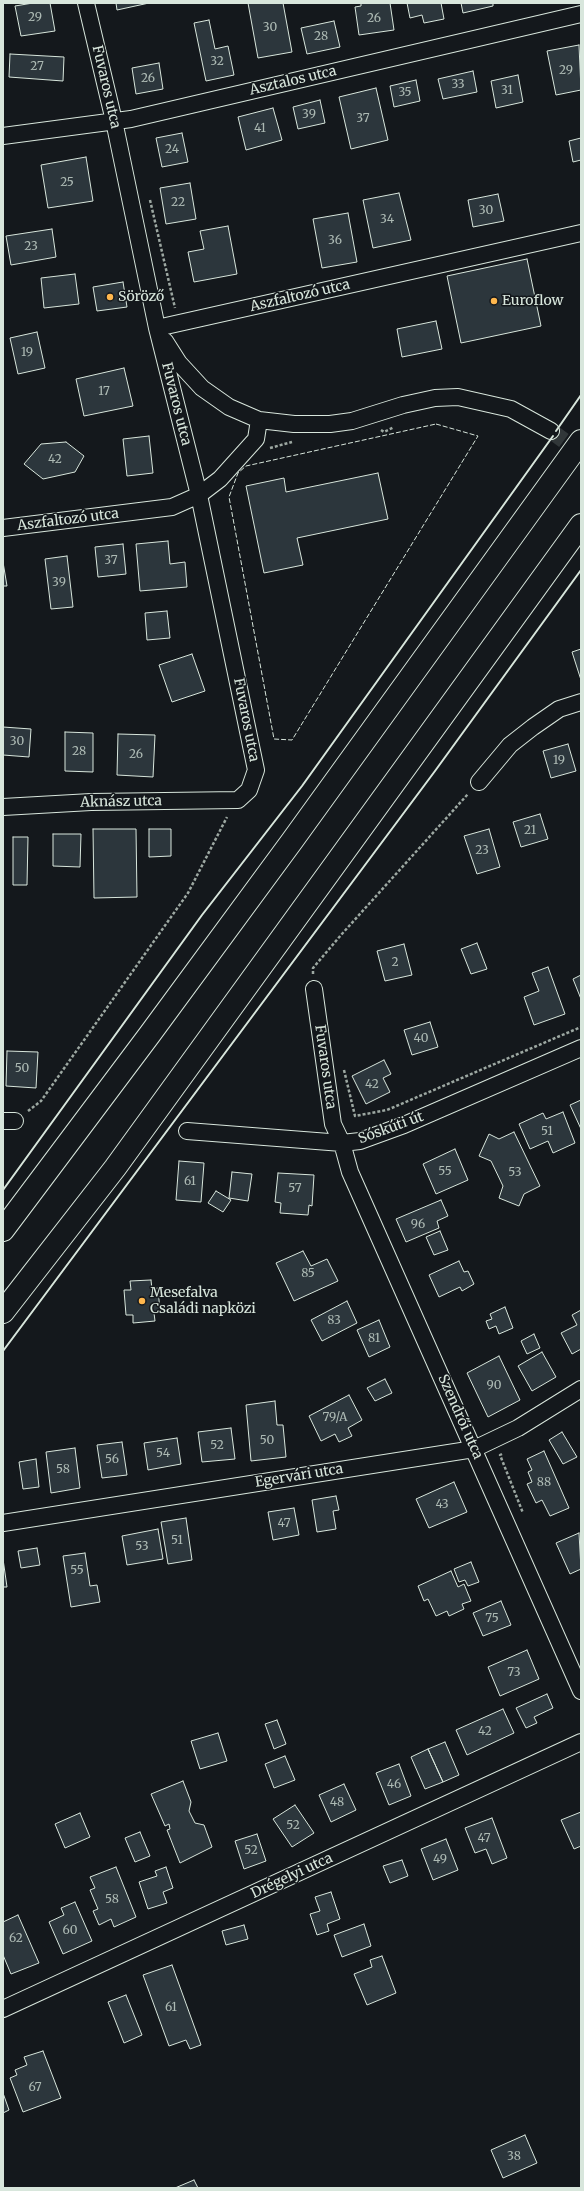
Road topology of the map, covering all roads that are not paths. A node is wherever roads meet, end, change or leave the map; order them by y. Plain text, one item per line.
1 (86, 3) edge
2 (581, 14) edge
3 (114, 121) junction
4 (3, 136) edge
5 (581, 233) edge
6 (165, 327) junction
7 (259, 420) junction
8 (551, 431) tunnel mouth
9 (581, 441) edge
10 (199, 495) junction
11 (581, 525) edge
12 (3, 528) edge
13 (581, 702) edge
14 (479, 782) road end
15 (236, 800) joint
16 (3, 807) edge
17 (314, 989) road end
18 (581, 1048) edge
19 (187, 1131) dead end
20 (342, 1143) junction
21 (3, 1230) edge
22 (3, 1312) edge
23 (581, 1389) edge
24 (474, 1449) junction
25 (3, 1522) edge
26 (581, 1691) edge
27 (581, 1742) edge
28 (3, 2009) edge

1 - 3 street, Fuvaros utca
2 - 3 street, Asztalos utca
3 - 4 street, Asztalos utca
3 - 6 street, Fuvaros utca
5 - 6 street, Aszfaltozó utca
6 - 7 street
6 - 10 street, Fuvaros utca
7 - 8 street
7 - 10 street, Aszfaltozó utca
9 - 21 highway
10 - 12 street, Aszfaltozó utca
10 - 15 street, Fuvaros utca
11 - 22 highway
13 - 14 street
15 - 16 street, Aknász utca
17 - 20 street, Fuvaros utca
18 - 20 street, Sóskúti út
19 - 20 street, Sóskúti út
20 - 24 street, Szendrői utca
23 - 24 street, Egervári utca
24 - 25 street, Egervári utca
24 - 26 street, Szendrői utca
27 - 28 street, Drégelyi utca

